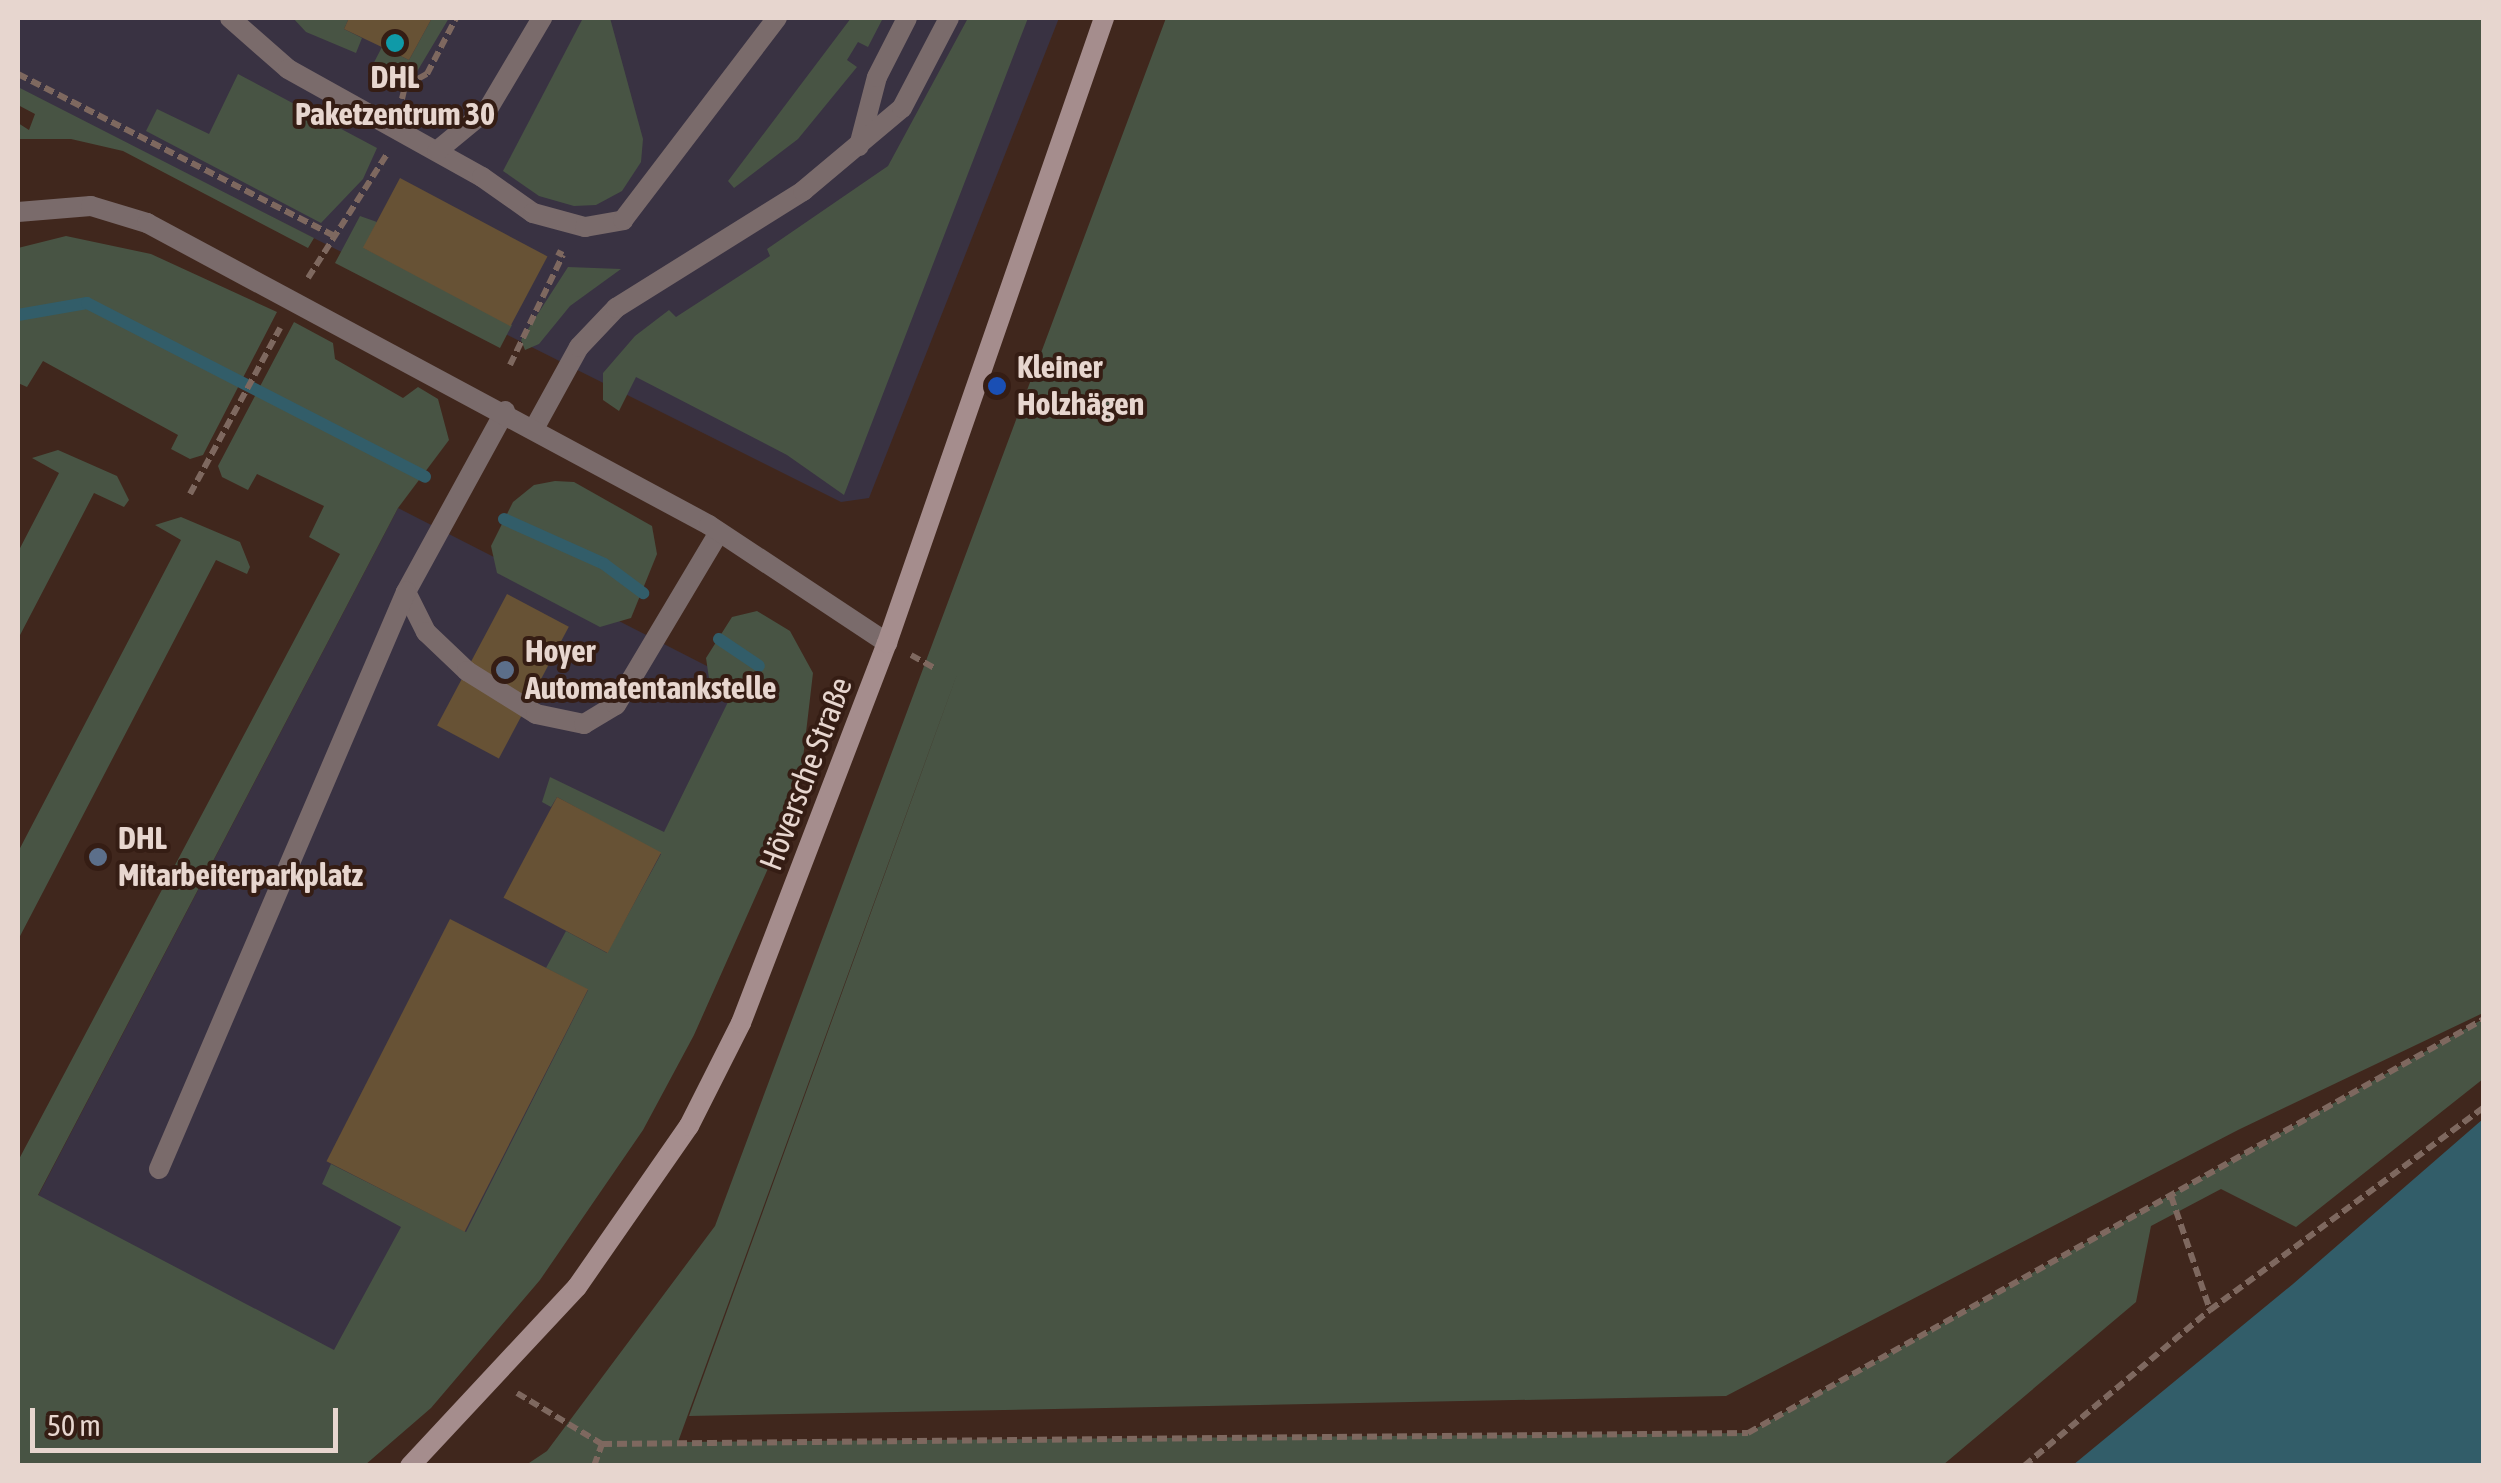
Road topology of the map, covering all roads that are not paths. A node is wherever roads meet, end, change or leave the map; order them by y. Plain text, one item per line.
1 (230, 18) edge
2 (542, 18) edge
3 (777, 18) edge
4 (907, 18) edge
5 (949, 18) edge
6 (1104, 18) edge
7 (858, 148) junction
8 (437, 151) junction
9 (18, 212) edge
10 (505, 411) junction
11 (535, 427) junction
12 (719, 532) junction
13 (406, 592) junction
14 (888, 642) junction
15 (159, 1170) dead end
16 (410, 1466) edge

1 - 8 street
2 - 8 street
3 - 8 street
4 - 7 street
5 - 7 street
6 - 14 street, Höversche Straße
7 - 11 street
9 - 10 street
10 - 11 street
10 - 13 street
11 - 12 street
12 - 13 street
12 - 14 street
13 - 15 street
14 - 16 street, Höversche Straße

